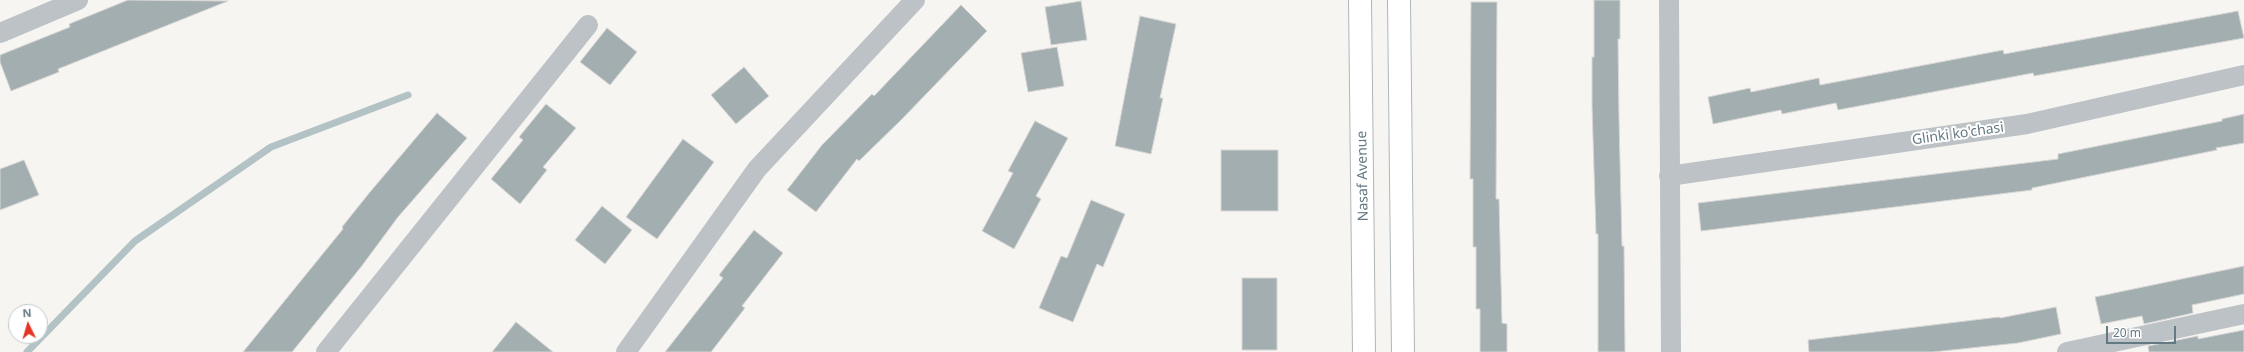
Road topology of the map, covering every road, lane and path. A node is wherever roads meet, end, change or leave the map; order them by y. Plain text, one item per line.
1 (78, 0) edge
2 (915, 0) edge
3 (1360, 0) edge
4 (1400, 0) edge
5 (1669, 0) edge
6 (588, 25) dead end
7 (0, 33) edge
8 (2244, 75) edge
9 (1669, 176) junction
10 (2244, 314) edge
11 (326, 352) edge
12 (626, 352) edge
13 (1364, 352) edge
14 (1403, 352) edge
15 (1671, 352) edge
16 (2067, 352) edge

1 - 7 street
2 - 12 street
3 - 13 main road, Nasaf Avenue
4 - 14 main road
5 - 9 street
6 - 11 street
8 - 9 street, Glinki ko'chasi
9 - 15 street
10 - 16 street

